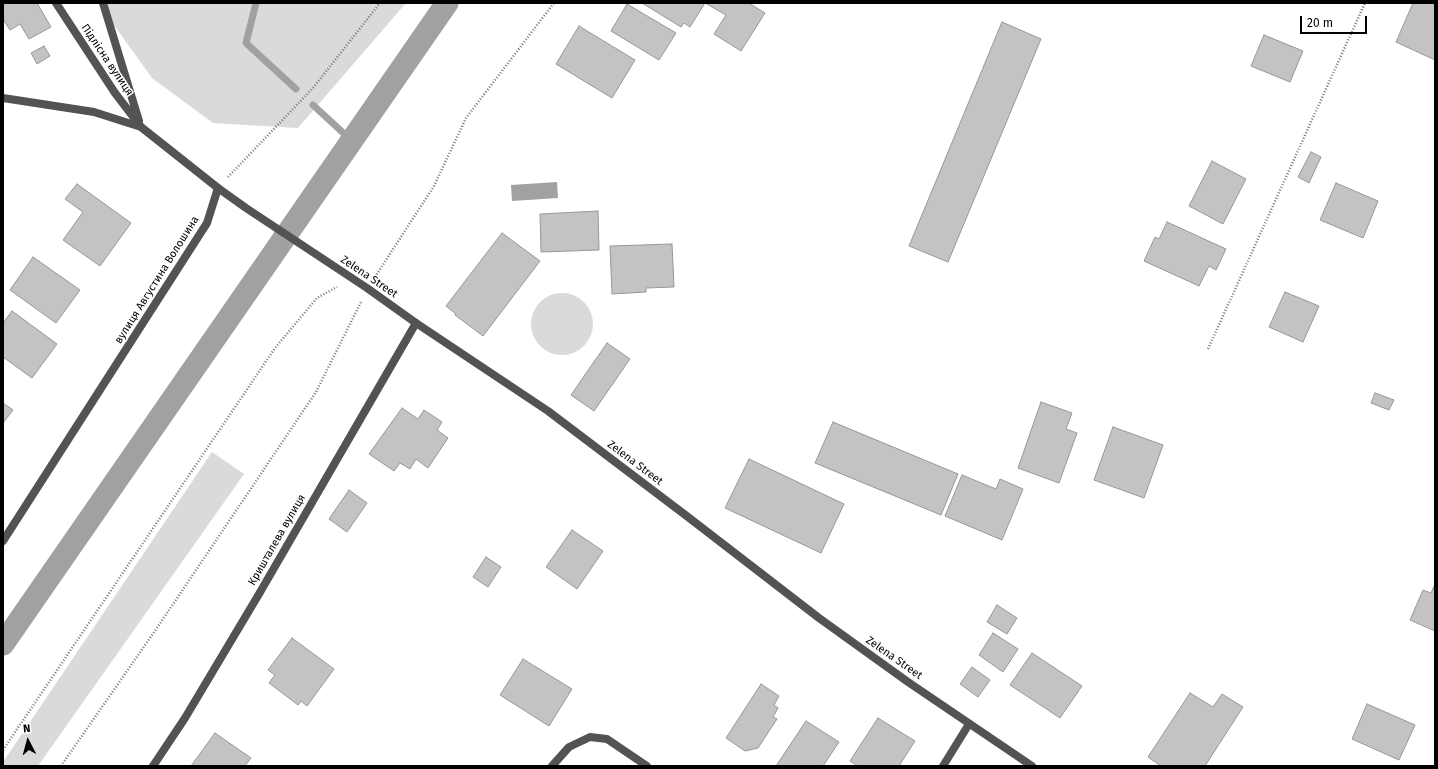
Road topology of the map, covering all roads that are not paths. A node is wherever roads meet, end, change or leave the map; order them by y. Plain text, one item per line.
1 (56, 3) edge
2 (103, 3) edge
3 (3, 98) edge
4 (141, 127) junction
5 (218, 188) junction
6 (416, 323) junction
7 (3, 541) edge
8 (969, 724) junction
9 (153, 766) edge
10 (552, 766) edge
11 (647, 766) edge
12 (943, 766) edge
13 (1032, 766) edge

1 - 4 street, Підлісна вулиця
2 - 4 street
3 - 4 street
4 - 5 street
5 - 6 street, Zelena Street
5 - 7 street, вулиця Августина Волошина
6 - 8 street, Zelena Street
6 - 9 street, Кришталева вулиця
8 - 12 street
8 - 13 street, Zelena Street
10 - 11 street

